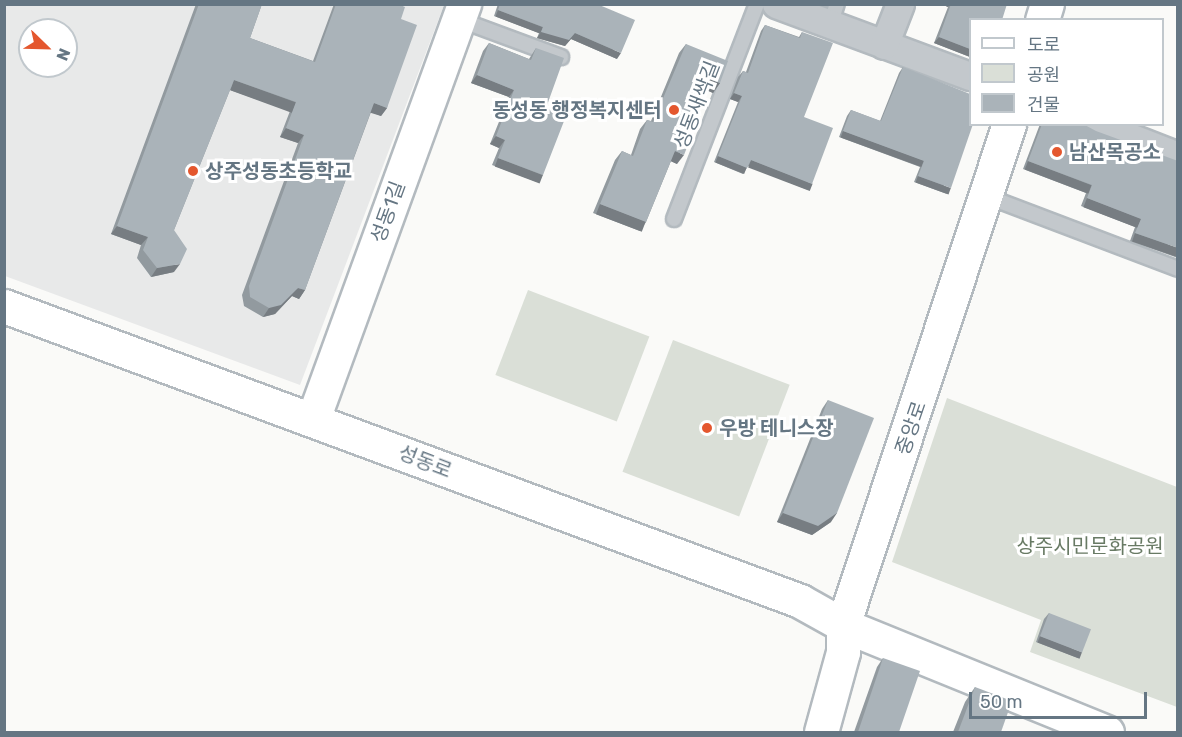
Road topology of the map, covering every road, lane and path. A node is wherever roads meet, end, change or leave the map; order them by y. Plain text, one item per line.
1 (757, 4) edge
2 (776, 4) edge
3 (900, 4) edge
4 (461, 12) edge
5 (834, 15) edge
6 (884, 45) junction
7 (561, 57) edge
8 (969, 76) edge
9 (1008, 126) edge
10 (1101, 126) edge
11 (1178, 156) edge
12 (986, 196) junction
13 (674, 219) dead end
14 (1178, 269) edge
15 (4, 306) edge
16 (313, 419) junction
17 (843, 624) junction
18 (821, 732) edge
19 (1107, 732) edge

1 - 13 lane, 성동새싹길
2 - 5 street
3 - 6 street
4 - 7 lane
4 - 16 street, 성동1길
5 - 6 street
6 - 8 street
9 - 12 street, 중앙로
10 - 11 street
12 - 14 lane
12 - 17 street, 중앙로
15 - 16 street, 성동로
16 - 17 street, 성동로
17 - 18 street, 중앙로
17 - 19 street, 성동로

